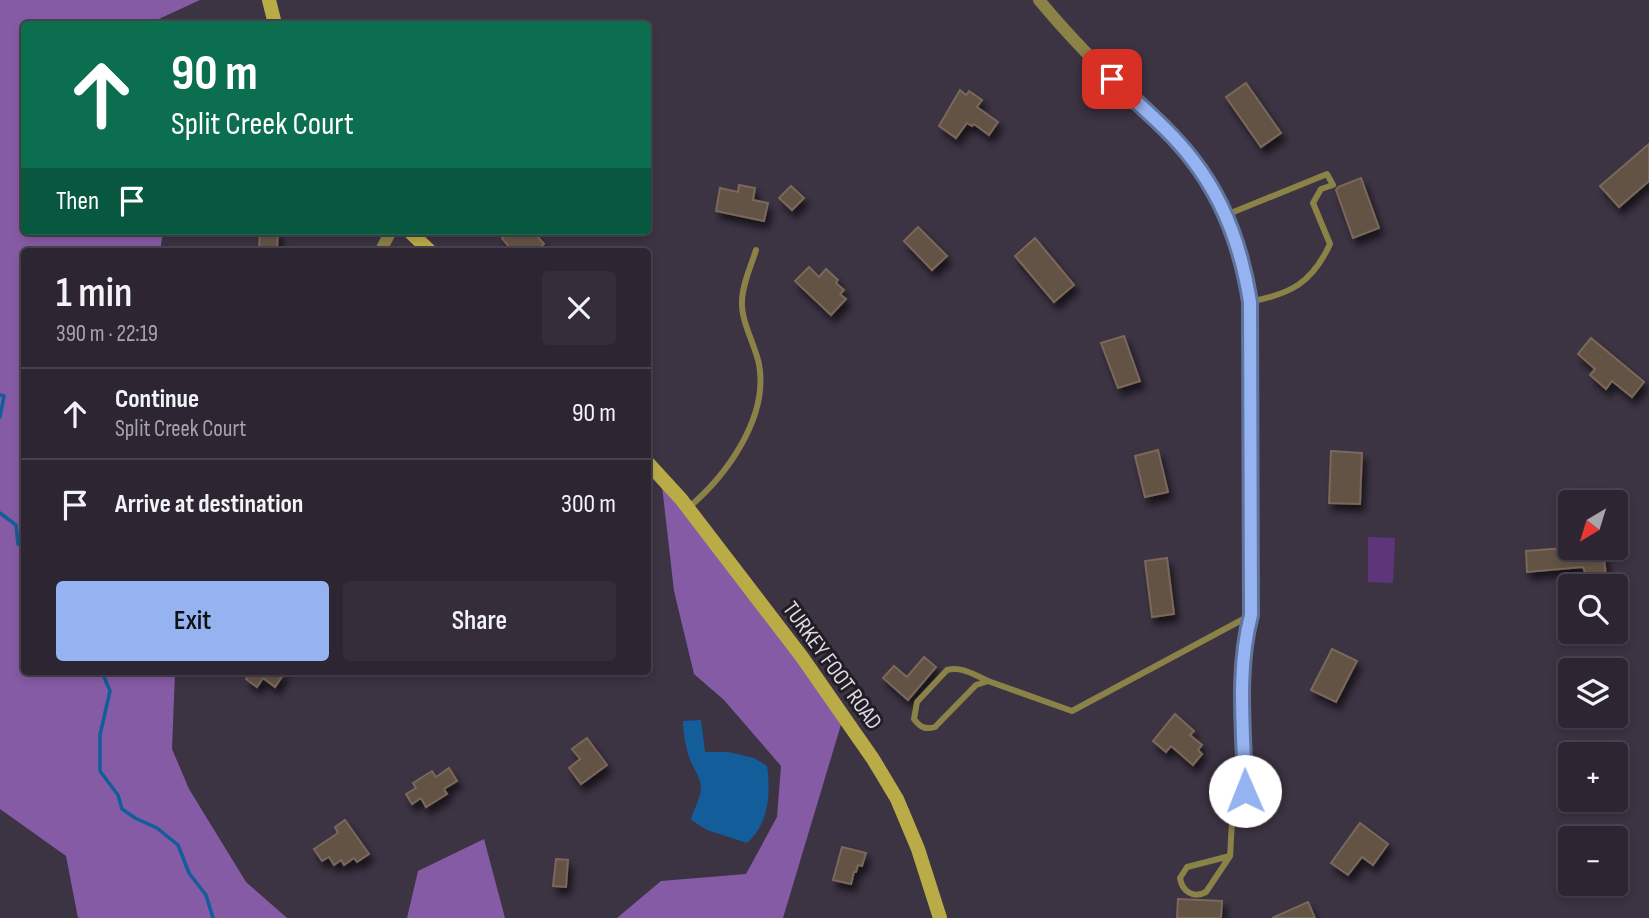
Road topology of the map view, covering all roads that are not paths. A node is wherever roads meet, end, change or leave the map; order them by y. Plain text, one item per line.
1 (269, 0) edge
2 (1039, 0) edge
3 (274, 21) edge
4 (1226, 215) junction
5 (413, 235) edge
6 (427, 248) edge
7 (756, 250) dead end
8 (1250, 302) junction
9 (651, 466) edge
10 (688, 508) junction
11 (1251, 615) junction
12 (988, 681) junction
13 (1230, 856) junction
14 (940, 918) edge

1 - 3 street
2 - 4 street
4 - 8 street
4 - 8 lane
5 - 6 street
7 - 10 lane
8 - 11 street
9 - 10 street, TURKEY FOOT ROAD
10 - 14 street, TURKEY FOOT ROAD
11 - 12 lane
11 - 13 lane
12 - 12 lane
13 - 13 lane

